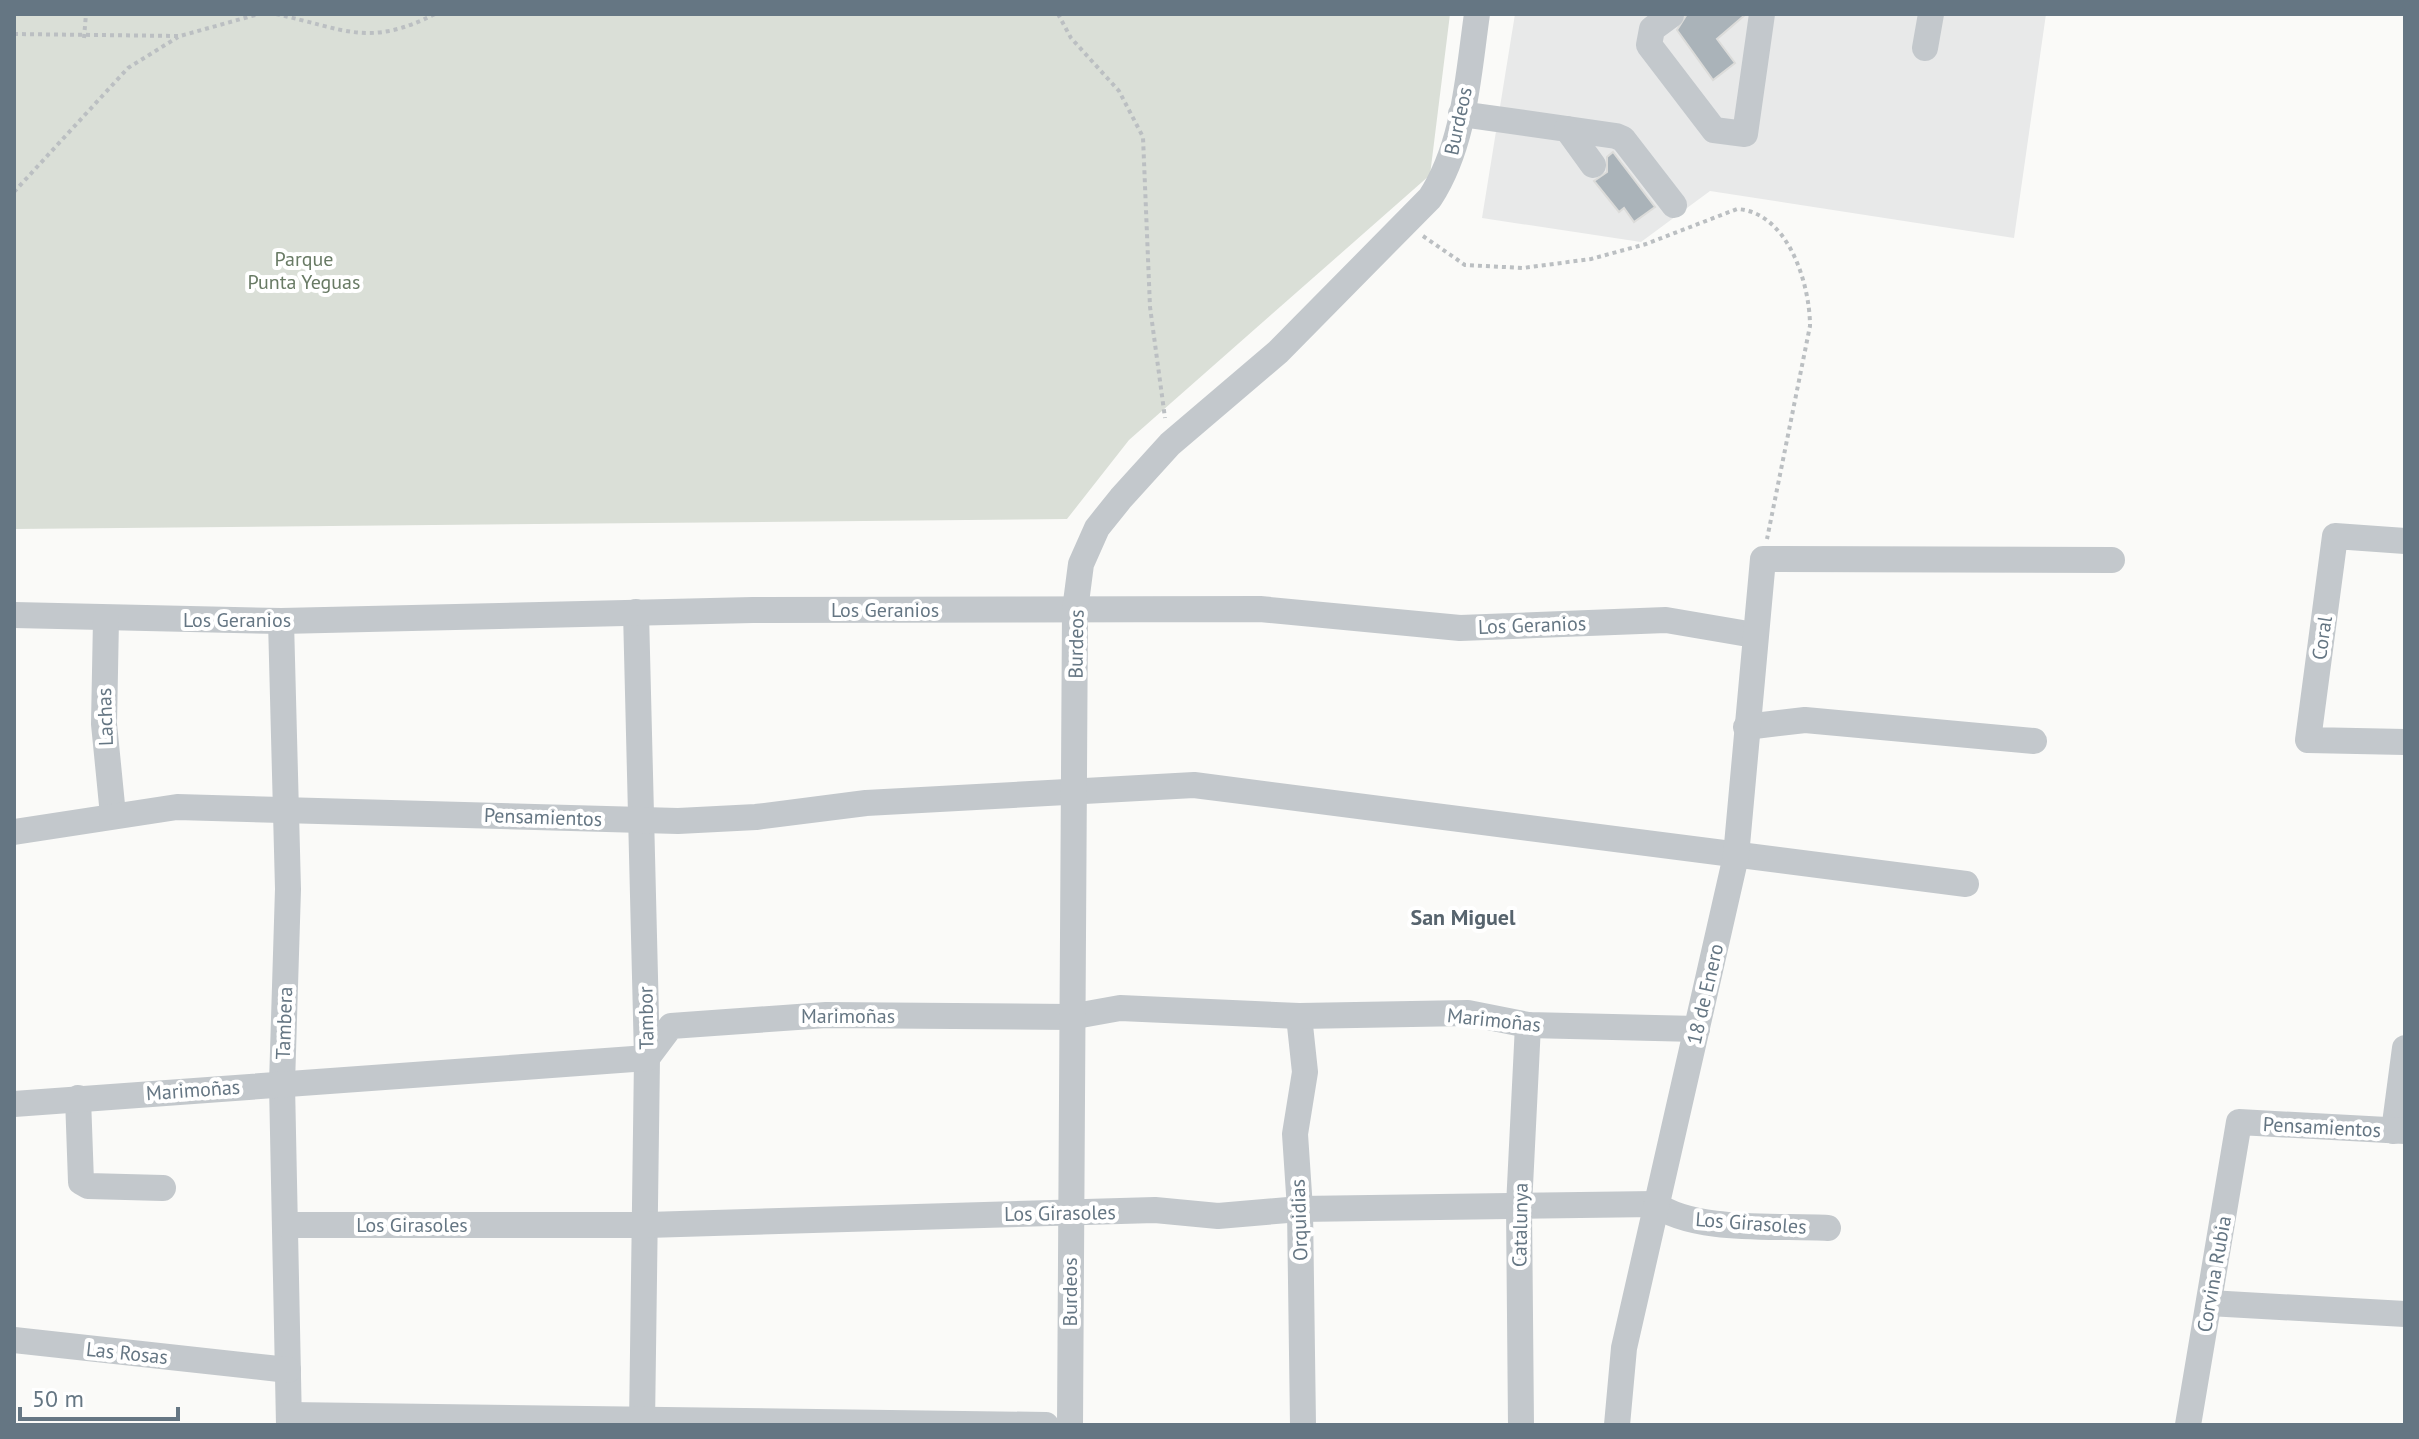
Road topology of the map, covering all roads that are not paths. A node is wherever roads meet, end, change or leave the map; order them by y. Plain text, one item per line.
1 (1477, 14) edge
2 (1762, 14) edge
3 (1931, 14) edge
4 (1671, 15) edge
5 (1925, 48) dead end
6 (1461, 114) junction
7 (1567, 129) junction
8 (1593, 165) dead end
9 (1674, 205) dead end
10 (2405, 541) edge
11 (2112, 560) dead end
12 (1075, 610) junction
13 (636, 612) junction
14 (14, 615) edge
15 (106, 619) junction
16 (281, 621) junction
17 (1754, 635) junction
18 (1746, 727) junction
19 (2034, 741) dead end
20 (2405, 742) edge
21 (1074, 793) junction
22 (285, 808) junction
23 (113, 815) junction
24 (642, 821) junction
25 (14, 832) edge
26 (1736, 856) junction
27 (1966, 884) dead end
28 (1299, 1016) junction
29 (1070, 1017) junction
30 (1528, 1025) junction
31 (1697, 1029) junction
32 (2405, 1048) edge
33 (647, 1058) junction
34 (282, 1084) junction
35 (78, 1098) junction
36 (14, 1104) edge
37 (2239, 1122) joint
38 (2400, 1131) edge
39 (163, 1188) dead end
40 (1655, 1204) junction
41 (1519, 1206) junction
42 (1300, 1209) junction
43 (1070, 1211) junction
44 (287, 1225) junction
45 (647, 1225) junction
46 (1828, 1228) dead end
47 (2209, 1303) junction
48 (2405, 1314) edge
49 (14, 1340) edge
50 (288, 1370) junction
51 (289, 1420) edge
52 (642, 1422) edge
53 (1046, 1425) edge
54 (1070, 1425) edge
55 (1303, 1425) edge
56 (1521, 1425) edge
57 (1609, 1425) edge
58 (1618, 1425) edge
59 (2188, 1425) edge

1 - 6 street, Burdeos
2 - 4 street
3 - 5 street
6 - 7 street
6 - 12 street, Burdeos
7 - 8 street
7 - 9 street
10 - 20 street, Coral
11 - 17 street, 18 de Enero
12 - 13 street, Los Geranios
12 - 17 street, Los Geranios
12 - 21 street, Burdeos
13 - 16 street, Los Geranios
13 - 24 street, Tambor
14 - 15 street, Los Geranios
15 - 16 street, Los Geranios
15 - 23 street, Lachas
16 - 22 street, Tambera
17 - 18 street, 18 de Enero
18 - 19 street
18 - 26 street, 18 de Enero
21 - 24 street, Pensamientos
21 - 26 street, Pensamientos
21 - 29 street, Burdeos
22 - 23 street, Pensamientos
22 - 24 street, Pensamientos
22 - 34 street, Tambera
23 - 25 street, Pensamientos
24 - 33 street, Tambor
26 - 27 street, Pensamientos
26 - 31 street, 18 de Enero
28 - 29 street, Marimoñas
28 - 30 street, Marimoñas
28 - 42 street, Orquidias
29 - 33 street, Marimoñas
29 - 43 street, Burdeos
30 - 31 street, Marimoñas
30 - 41 street, Catalunya
31 - 40 street, 18 de Enero
32 - 38 street
33 - 34 street, Marimoñas
33 - 45 street, Tambor
34 - 35 street, Marimoñas
34 - 44 street, Tambera
35 - 36 street, Marimoñas
35 - 39 street
37 - 38 street, Pensamientos
37 - 47 street, Corvina Rubia
40 - 41 street, Los Girasoles
40 - 46 street, Los Girasoles
40 - 58 street, 18 de Enero
41 - 42 street, Los Girasoles
41 - 56 street, Catalunya
42 - 43 street, Los Girasoles
42 - 55 street, Orquidias
43 - 45 street, Los Girasoles
43 - 54 street, Burdeos
44 - 45 street, Los Girasoles
44 - 50 street, Tambera
45 - 52 street, Tambor
47 - 48 street
47 - 59 street, Corvina Rubia
49 - 50 street, Las Rosas
50 - 51 street, Tambera
51 - 52 street
52 - 53 street
57 - 58 street

